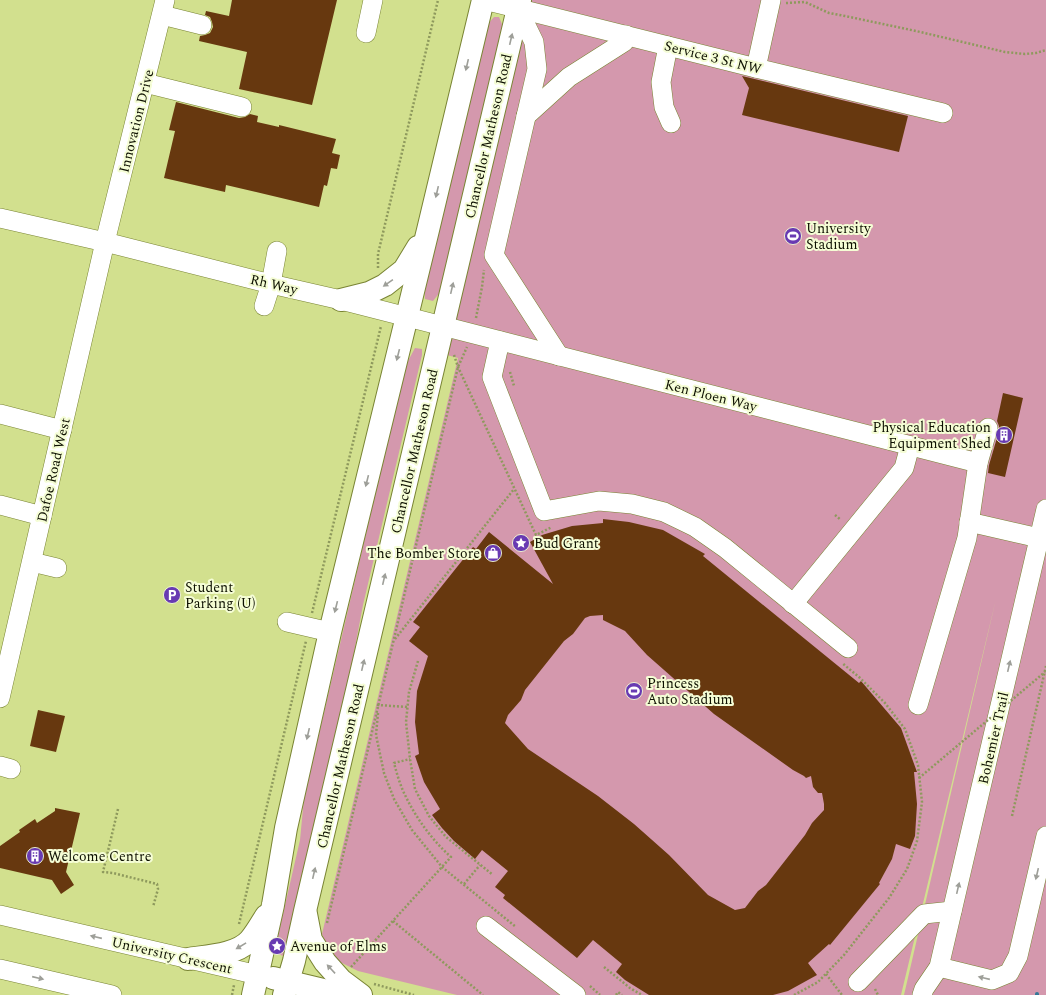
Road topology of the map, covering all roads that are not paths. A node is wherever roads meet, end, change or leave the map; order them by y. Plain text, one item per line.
1 (373, 0) edge
2 (483, 0) edge
3 (770, 2) edge
4 (519, 4) edge
5 (164, 8) edge
6 (202, 25) dead end
7 (366, 33) dead end
8 (626, 35) junction
9 (668, 46) junction
10 (756, 68) junction
11 (145, 83) junction
12 (242, 107) dead end
13 (943, 113) dead end
14 (526, 116) junction
15 (671, 123) dead end
16 (0, 218) edge
17 (428, 230) junction
18 (105, 242) junction
19 (277, 251) dead end
20 (270, 284) junction
21 (341, 300) junction
22 (264, 306) dead end
23 (407, 317) junction
24 (443, 326) junction
25 (500, 341) junction
26 (559, 356) junction
27 (0, 414) edge
28 (988, 428) dead end
29 (62, 430) junction
30 (910, 446) junction
31 (978, 463) junction
32 (0, 505) edge
33 (1046, 509) edge
34 (42, 516) junction
35 (969, 522) junction
36 (1039, 538) junction
37 (32, 562) junction
38 (58, 568) dead end
39 (793, 604) junction
40 (287, 622) dead end
41 (330, 632) junction
42 (5, 649) edge
43 (844, 656) road end
44 (0, 698) edge
45 (918, 705) dead end
46 (1046, 836) edge
47 (273, 905) junction
48 (305, 911) junction
49 (952, 911) junction
50 (0, 915) edge
51 (486, 926) dead end
52 (188, 959) junction
53 (939, 967) junction
54 (0, 969) edge
55 (250, 980) edge
56 (866, 985) road end
57 (286, 988) edge
58 (582, 990) edge
59 (112, 995) edge
60 (344, 995) edge
61 (360, 995) edge
62 (922, 995) edge

1 - 7 street
2 - 4 street, Service 3 St NW
2 -> 17 main road
3 - 10 street
4 - 8 street, Service 3 St NW
4 - 14 street
24 -> 4 main road, Chancellor Matheson Road
5 - 6 street
5 - 11 street, Innovation Drive
8 - 9 street, Service 3 St NW
8 - 14 street
9 - 10 street, Service 3 St NW
9 - 15 street
10 - 13 street, Service 3 St NW
11 - 12 street
11 - 18 street, Innovation Drive
14 - 26 street
16 - 18 street, Rh Way
17 -> 21 main road
17 - 23 main road
18 - 20 street, Rh Way
18 - 29 street, Dafoe Road West
19 - 20 street
20 - 21 street, Rh Way
20 - 22 street
21 - 23 street, Rh Way
23 - 24 street, Rh Way
23 -> 41 main road
24 - 25 street, Ken Ploen Way
48 -> 24 main road, Chancellor Matheson Road
25 - 26 street, Ken Ploen Way
25 - 39 street
26 - 30 street, Ken Ploen Way
27 - 29 street
28 - 31 street
29 - 34 street, Dafoe Road West
30 - 31 street, Ken Ploen Way
30 - 39 street
31 - 35 street
32 - 34 street
33 - 36 street, Bohemier Trail
34 - 37 street, Dafoe Road West
35 - 36 street
35 - 45 street
49 -> 36 street, Bohemier Trail
37 - 38 street
37 - 42 street, Dafoe Road West
39 - 43 street
40 - 41 street
41 -> 47 main road
42 - 44 street, Dafoe Road West
46 -> 53 street
47 -> 52 main road
47 - 55 main road
48 - 57 main road, Chancellor Matheson Road
61 -> 48 main road
49 - 53 street, Bohemier Trail
49 - 56 street
52 -> 50 street, University Crescent
51 - 58 street
52 - 55 street, University Crescent
53 - 62 street, Bohemier Trail
54 -> 59 street
55 - 57 main road, University Crescent
57 - 60 main road, University Crescent

